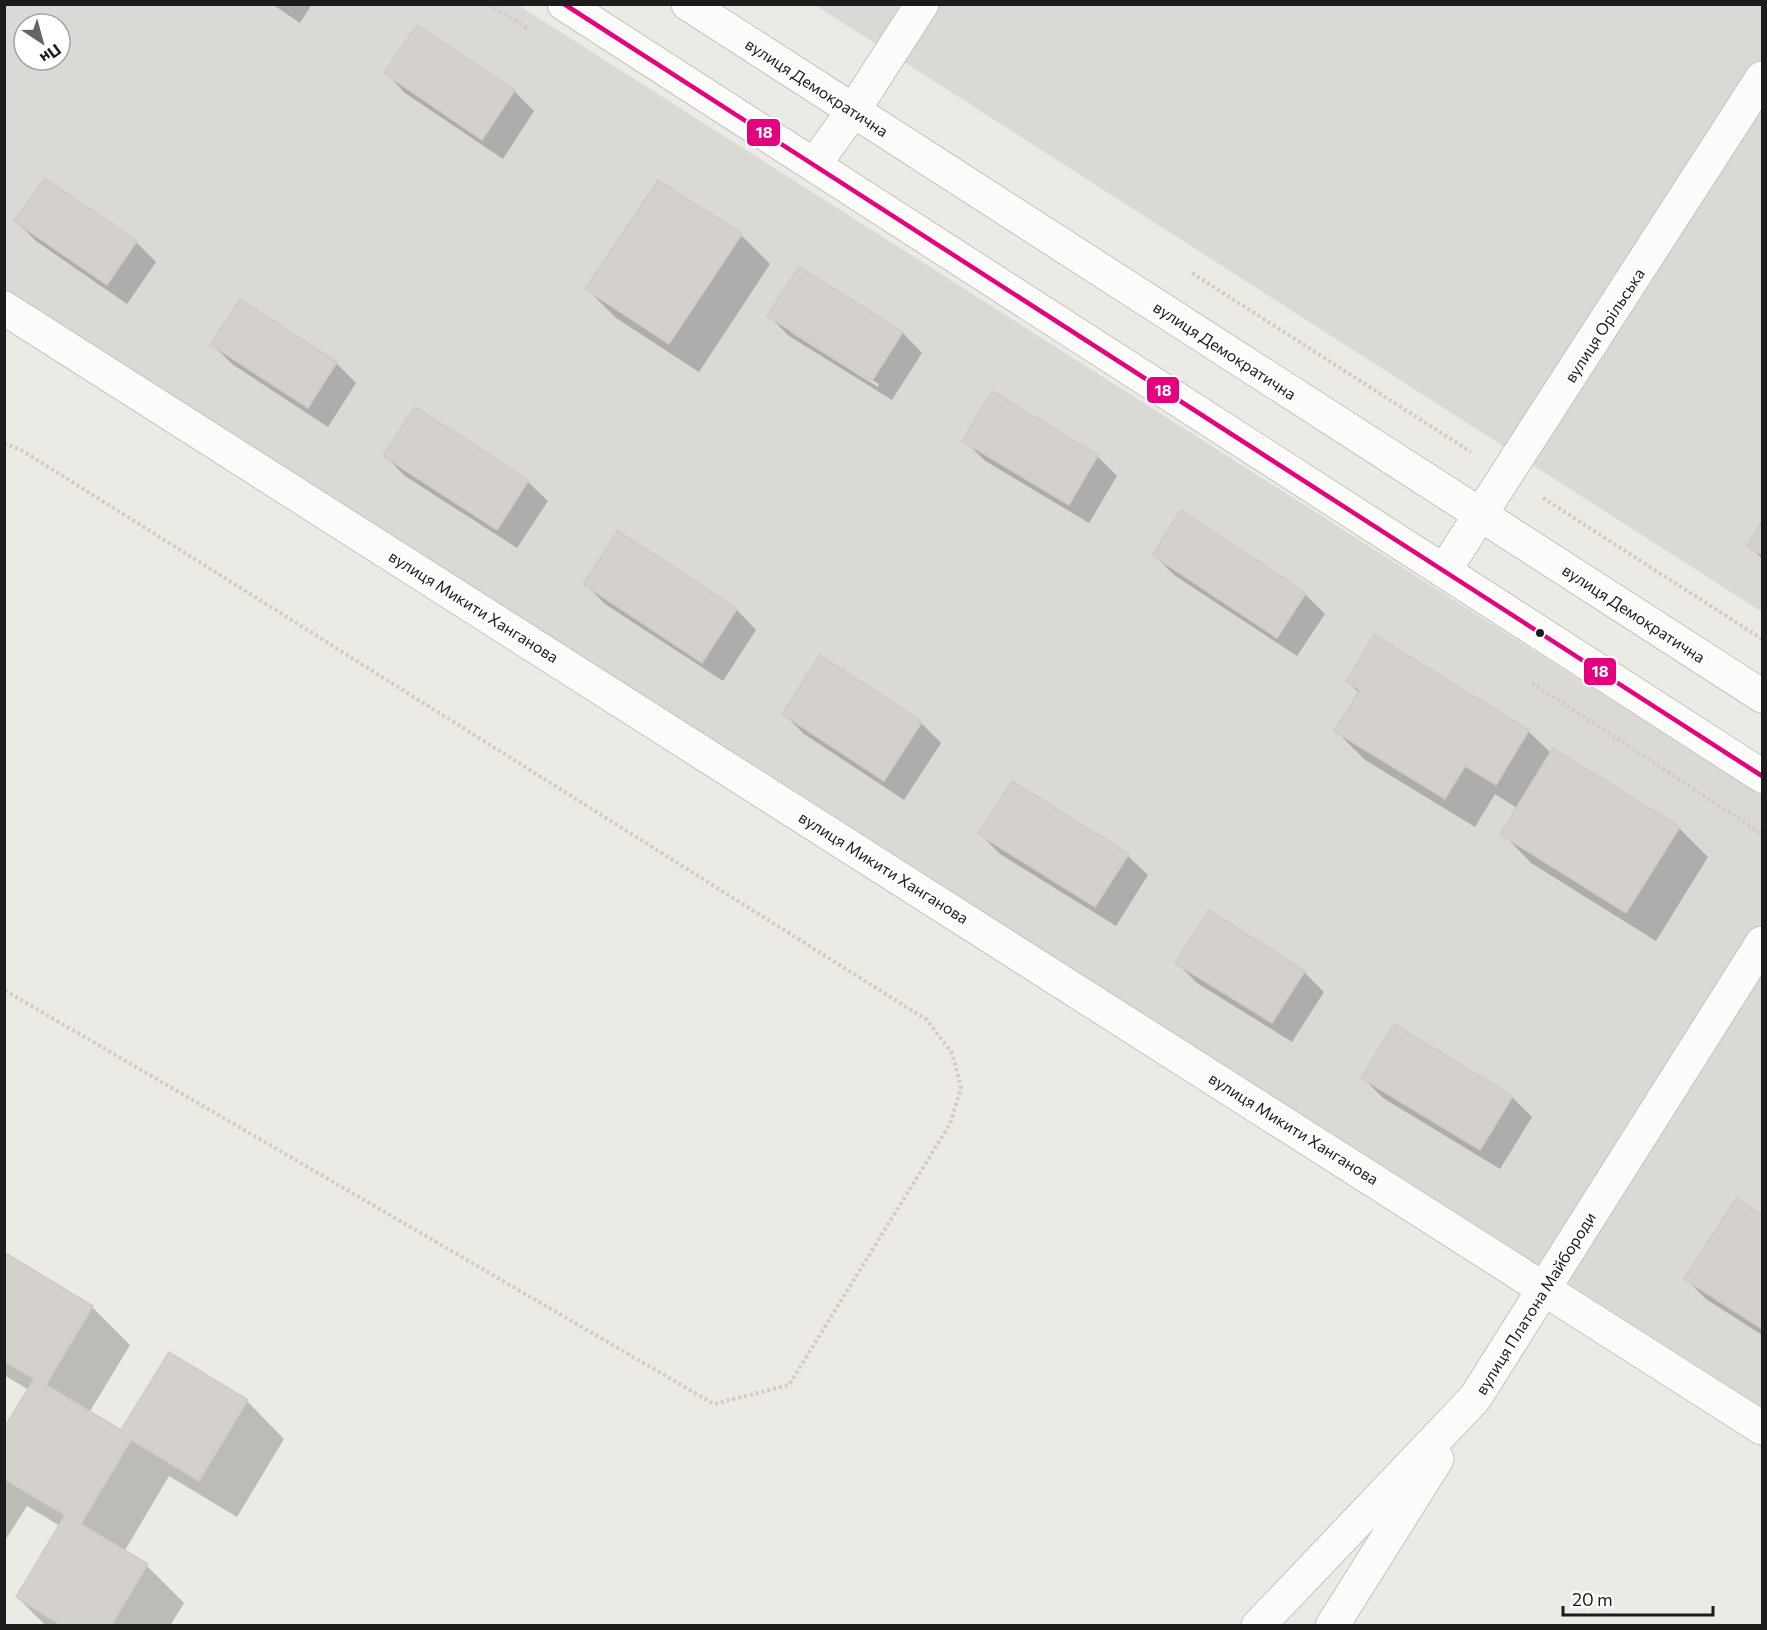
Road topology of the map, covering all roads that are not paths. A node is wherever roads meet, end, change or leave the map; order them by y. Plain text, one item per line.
1 (564, 4) edge
2 (688, 4) edge
3 (922, 4) edge
4 (1762, 78) edge
5 (853, 111) junction
6 (814, 165) junction
7 (4, 308) edge
8 (1481, 514) junction
9 (1444, 571) junction
10 (1762, 696) edge
11 (1762, 776) edge
12 (1762, 943) edge
13 (1545, 1288) junction
14 (1475, 1398) junction
15 (1762, 1428) edge
16 (1258, 1626) edge
17 (1332, 1626) edge

1 - 6 street
2 - 5 street, вулиця Демократична
3 - 5 street
4 - 8 street, вулиця Орільська
5 - 6 street
5 - 8 street, вулиця Демократична
6 - 9 street
7 - 13 street, вулиця Микити Ханганова
8 - 9 street, вулиця Орільська
8 - 10 street, вулиця Демократична
9 - 11 street
12 - 13 street, вулиця Платона Майбороди
13 - 14 street, вулиця Платона Майбороди
13 - 15 street, вулиця Микити Ханганова
14 - 16 street, вулиця Платона Майбороди
14 - 17 street

